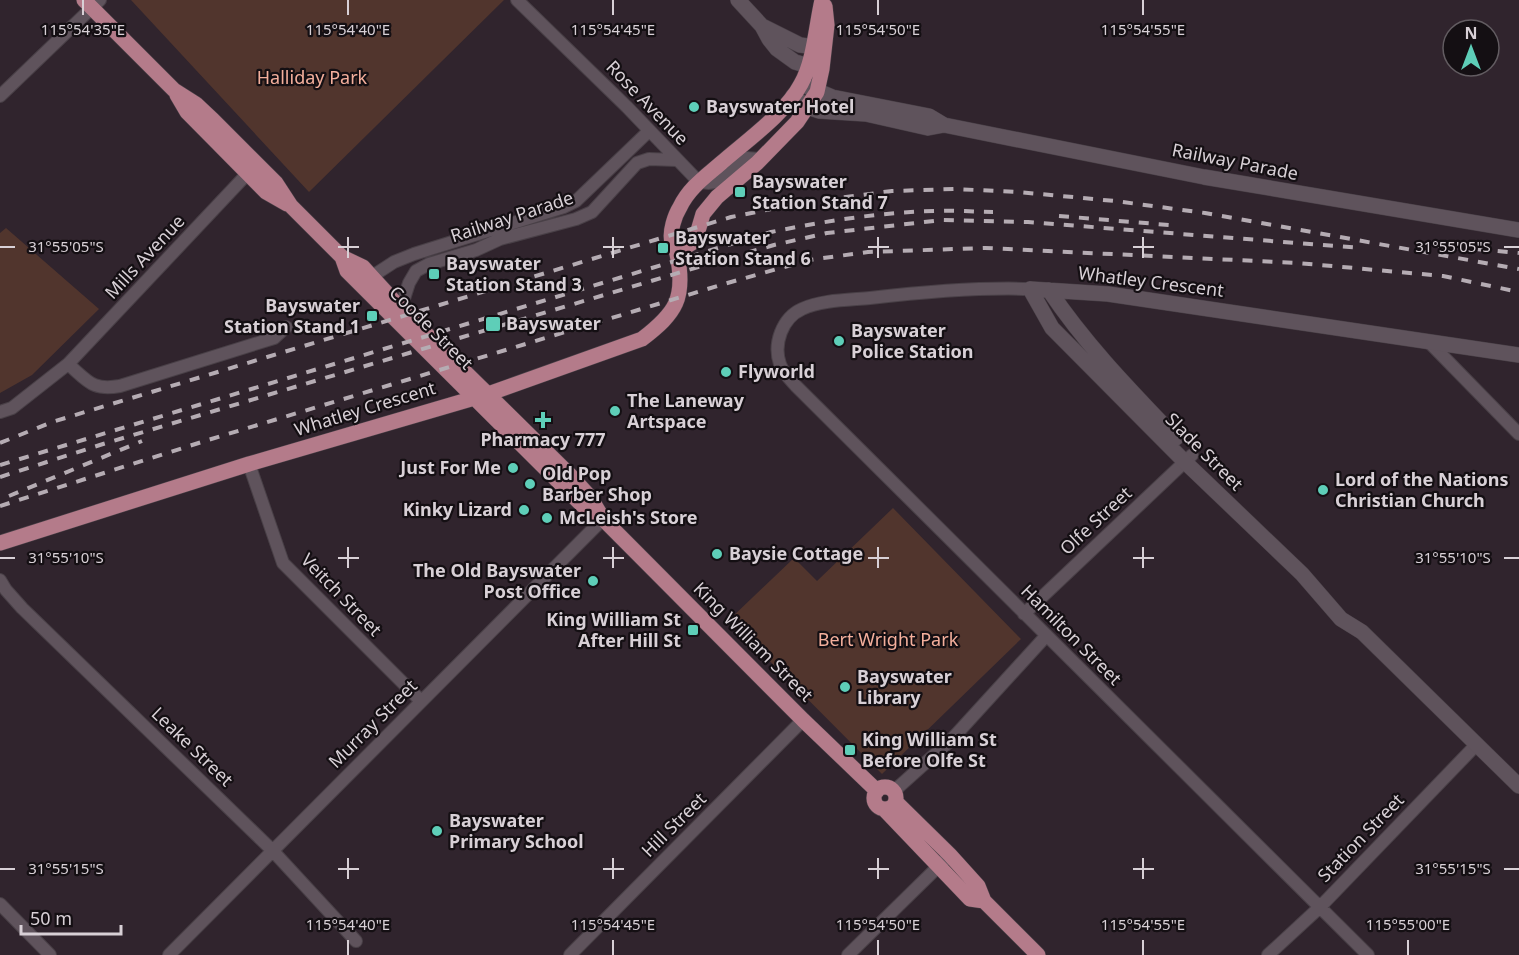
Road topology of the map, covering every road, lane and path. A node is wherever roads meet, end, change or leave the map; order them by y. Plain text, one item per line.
1 (517, 0) edge
2 (738, 0) edge
3 (823, 0) edge
4 (92, 3) edge
5 (762, 26) junction
6 (818, 47) junction
7 (815, 68) junction
8 (174, 90) junction
9 (797, 90) junction
10 (817, 92) junction
11 (0, 96) edge
12 (807, 107) junction
13 (944, 125) junction
14 (649, 131) junction
15 (760, 159) junction
16 (676, 160) junction
17 (248, 173) junction
18 (698, 182) junction
19 (291, 206) junction
20 (1519, 230) edge
21 (677, 252) junction
22 (342, 257) junction
23 (371, 277) junction
24 (1030, 289) junction
25 (1049, 290) junction
26 (401, 308) junction
27 (783, 326) joint
28 (286, 327) dead end
29 (1429, 342) junction
30 (1519, 355) edge
31 (68, 364) junction
32 (481, 396) junction
33 (0, 412) edge
34 (499, 423) joint
35 (1519, 434) edge
36 (1189, 459) junction
37 (249, 464) junction
38 (603, 519) junction
39 (0, 543) edge
40 (0, 580) edge
41 (1024, 614) junction
42 (1046, 636) junction
43 (421, 701) junction
44 (803, 720) junction
45 (1477, 744) junction
46 (1519, 786) edge
47 (891, 801) junction
48 (272, 850) junction
49 (944, 860) junction
50 (0, 904) edge
51 (1320, 907) junction
52 (356, 941) dead end
53 (50, 955) edge
54 (169, 955) edge
55 (570, 955) edge
56 (848, 955) edge
57 (1038, 955) edge
58 (1268, 955) edge
59 (1368, 955) edge

1 - 14 street, Rose Avenue
2 - 5 street
3 - 6 main road
4 - 8 main road, Coode Street
4 - 11 street
5 - 6 street
5 - 7 street
6 - 7 main road
7 - 9 main road
7 - 10 main road
8 - 17 main road, Coode Street
8 - 19 main road, Coode Street
9 - 10 street, Railway Parade
9 - 12 street, Railway Parade
9 - 18 main road
10 - 12 main road
10 - 13 street, Railway Parade
12 - 13 street, Railway Parade
12 - 15 main road
13 - 20 street, Railway Parade
14 - 16 street, Rose Avenue
14 - 23 street, Railway Parade
15 - 18 street
15 - 21 main road
16 - 18 street, Rose Avenue
16 - 26 street, Railway Parade
17 - 19 main road, Coode Street
17 - 31 street, Mills Avenue
18 - 21 main road, Whatley Crescent
19 - 22 main road, Coode Street
21 - 32 main road, Whatley Crescent
22 - 23 main road, Coode Street
22 - 32 main road, Coode Street
23 - 26 main road, Coode Street
24 - 25 street, Whatley Crescent
24 - 27 street, Whatley Crescent
24 - 36 street, Slade Street
25 - 29 street, Whatley Crescent
25 - 36 street, Slade Street
26 - 32 main road, Coode Street
27 - 41 street, Hamilton Street
28 - 31 street
29 - 30 street, Whatley Crescent
29 - 35 street
31 - 33 street
32 - 34 main road, Coode Street
32 - 37 main road, Whatley Crescent
32 - 38 main road, King William Street
34 - 38 main road, King William Street
36 - 41 street, Olfe Street
36 - 45 street, Slade Street
37 - 39 main road, Whatley Crescent
37 - 43 street, Veitch Street
38 - 43 street, Murray Street
38 - 44 main road, King William Street
40 - 48 street, Leake Street
41 - 42 street, Hamilton Street
42 - 47 street
42 - 51 street, Hamilton Street
43 - 48 street, Murray Street
44 - 47 main road, King William Street
44 - 55 street, Hill Street
45 - 46 street, Slade Street
45 - 51 street, Station Street
47 - 49 main road, King William Street
48 - 52 street, Leake Street
48 - 54 street, Murray Street
49 - 56 street
49 - 57 main road, King William Street
50 - 53 street
51 - 58 street, Station Street
51 - 59 street, Hamilton Street

